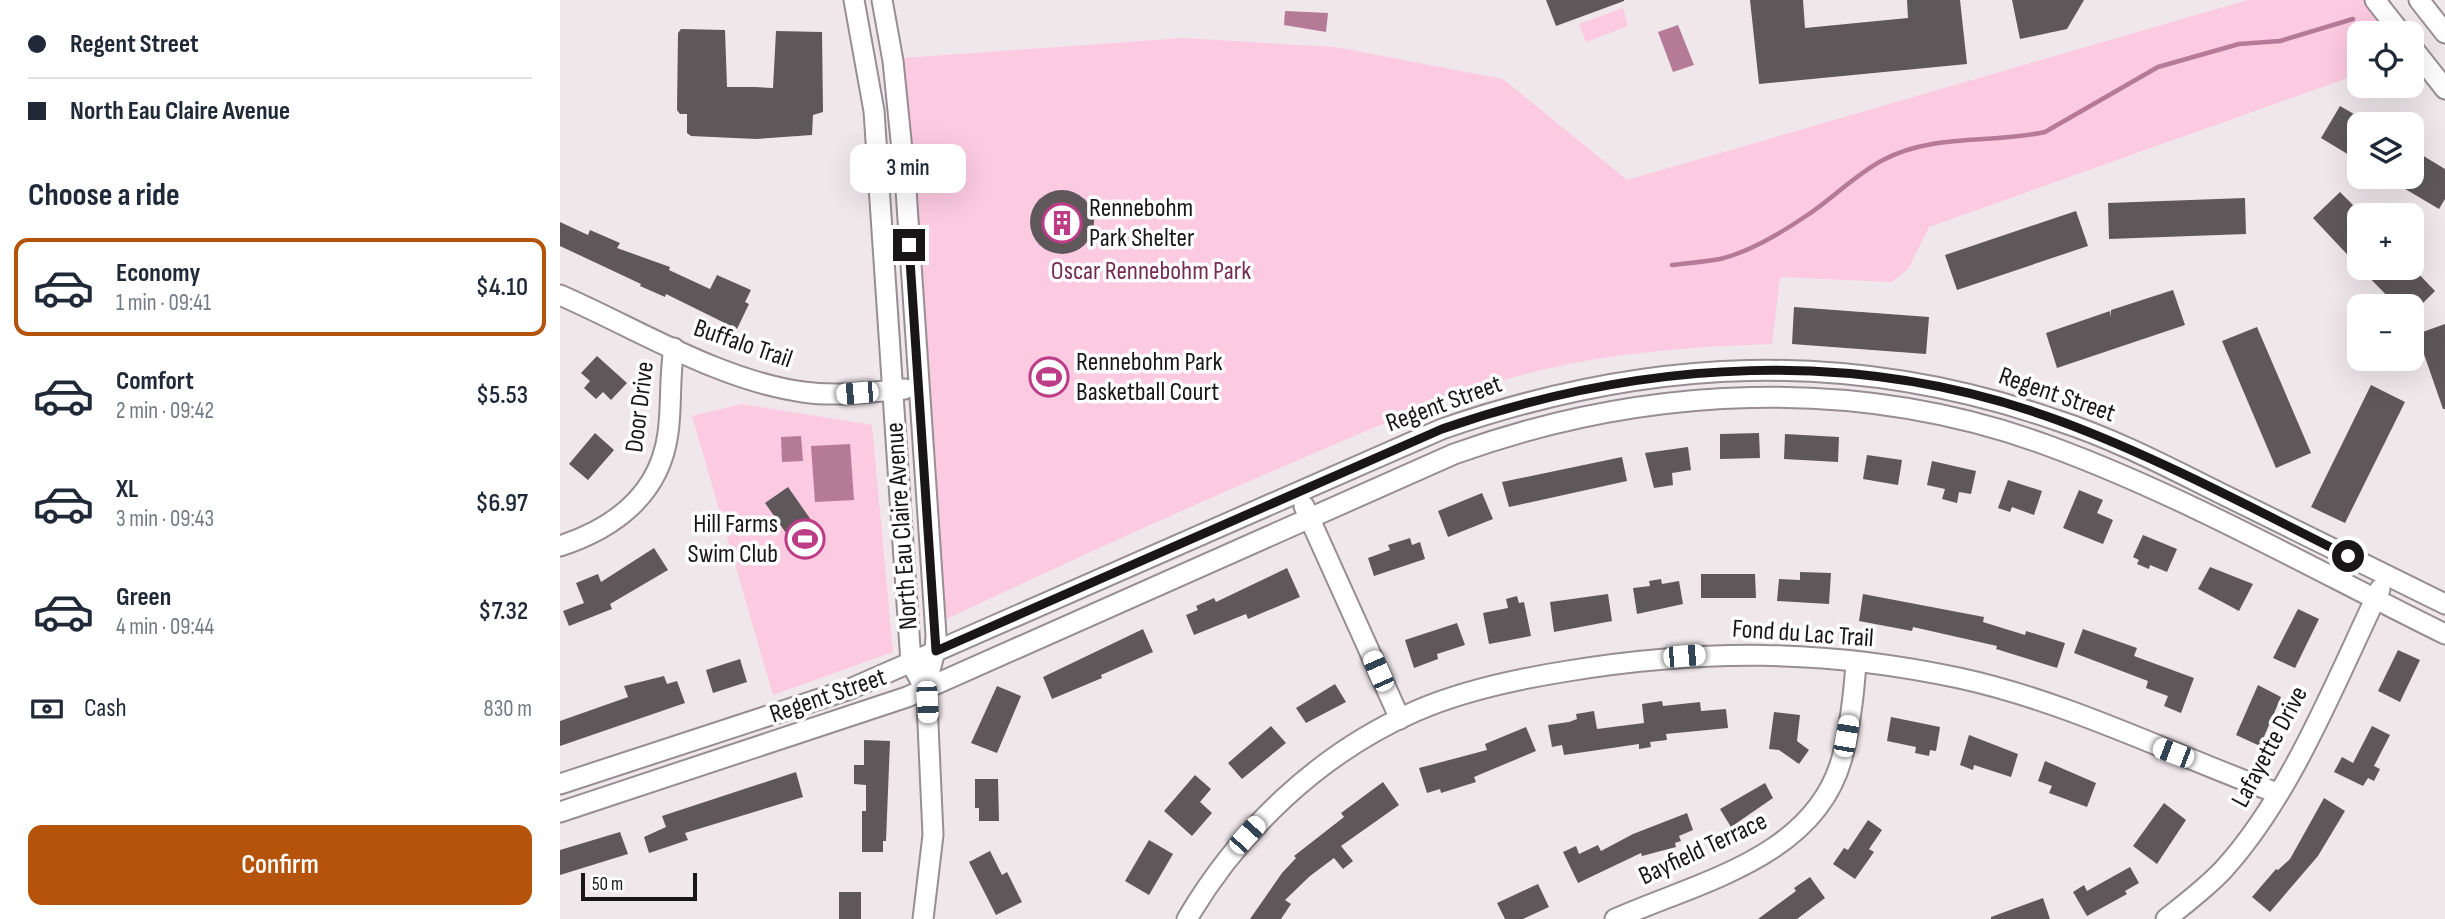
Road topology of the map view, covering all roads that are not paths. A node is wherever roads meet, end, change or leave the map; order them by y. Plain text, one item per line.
1 (854, 0) edge
2 (882, 0) edge
3 (2375, 0) edge
4 (2419, 0) edge
5 (2392, 21) edge
6 (2445, 33) edge
7 (2424, 62) edge
8 (2445, 89) edge
9 (560, 295) edge
10 (674, 348) junction
11 (920, 387) junction
12 (893, 390) junction
13 (1298, 493) junction
14 (1309, 518) junction
15 (560, 546) edge
16 (2387, 576) junction
17 (2375, 600) junction
18 (2445, 604) edge
19 (2445, 634) edge
20 (936, 651) junction
21 (1856, 662) junction
22 (911, 663) junction
23 (925, 690) junction
24 (1400, 719) junction
25 (560, 784) edge
26 (2277, 793) junction
27 (560, 812) edge
28 (923, 919) edge
29 (1187, 919) edge
30 (1615, 919) edge
31 (2166, 919) edge

1 - 12 street, North Eau Claire Avenue
2 - 11 street, North Eau Claire Avenue
3 - 5 street
4 - 6 street
7 - 8 street
9 - 10 street, Buffalo Trail
10 - 12 street, Buffalo Trail
10 - 15 street, Door Drive
11 - 12 street, Buffalo Trail
11 - 20 street, North Eau Claire Avenue
12 - 22 street, North Eau Claire Avenue
13 - 14 street
13 - 16 street, Regent Street
13 - 20 street, Regent Street
14 - 17 street, Regent Street
14 - 23 street, Regent Street
14 - 24 street
16 - 17 street, Lafayette Drive
16 - 18 street, Regent Street
17 - 19 street, Regent Street
17 - 26 street, Lafayette Drive
20 - 22 street, Regent Street
20 - 23 street, North Eau Claire Avenue
21 - 24 street, Fond du Lac Trail
21 - 26 street, Fond du Lac Trail
21 - 30 street, Bayfield Terrace
22 - 23 street, North Eau Claire Avenue
22 - 25 street, Regent Street
23 - 27 street, Regent Street
23 - 28 street
24 - 29 street, Fond du Lac Trail
26 - 31 street, Lafayette Drive

